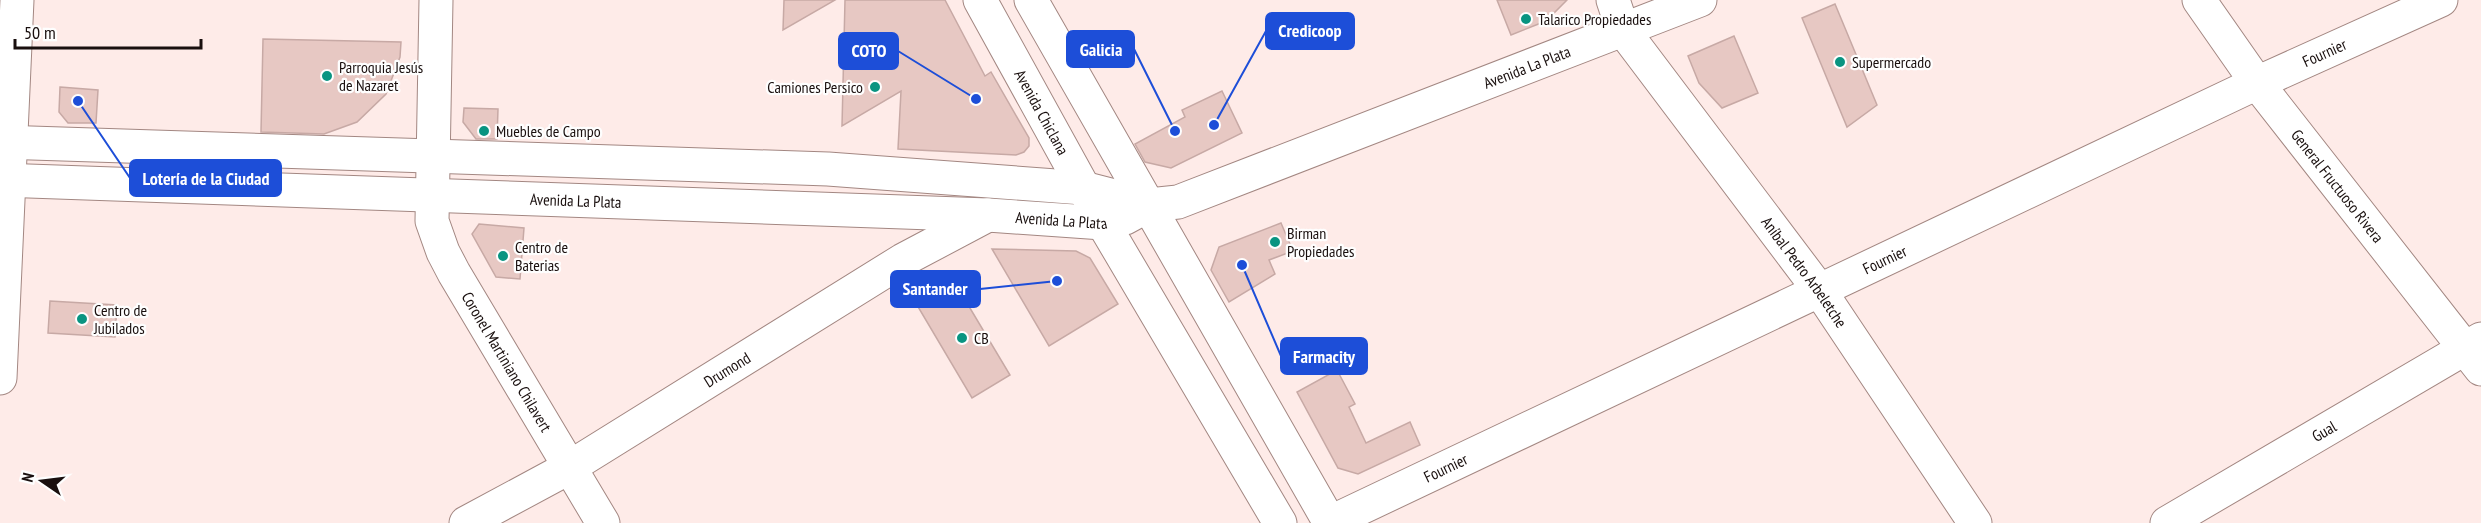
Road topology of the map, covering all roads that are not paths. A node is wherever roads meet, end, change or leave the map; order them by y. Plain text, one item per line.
1 (16, 0) edge
2 (436, 0) edge
3 (980, 0) edge
4 (1031, 0) edge
5 (1700, 0) edge
6 (2199, 0) edge
7 (2441, 0) edge
8 (1618, 15) edge
9 (2257, 83) junction
10 (6, 143) edge
11 (432, 155) junction
12 (3, 183) edge
13 (1083, 188) junction
14 (432, 194) junction
15 (1149, 205) junction
16 (988, 215) junction
17 (1103, 223) junction
18 (1820, 291) junction
19 (2476, 352) edge
20 (0, 378) edge
21 (570, 467) junction
22 (466, 523) edge
23 (603, 523) edge
24 (1280, 523) edge
25 (1330, 523) edge
26 (1976, 523) edge
27 (2167, 523) edge

1 - 10 main road
2 - 11 main road, Coronel Martiniano Chilavert
3 - 13 main road, Avenida Chiclana
4 - 15 main road
5 - 8 main road, Avenida La Plata
6 - 9 main road, General Fructuoso Rivera
7 - 9 main road, Fournier
8 - 15 main road, Avenida La Plata
8 - 18 main road, Aníbal Pedro Arbeletche
9 - 18 main road, Fournier
9 - 19 main road, General Fructuoso Rivera
10 - 11 main road, Avenida La Plata
10 - 12 main road
11 - 13 main road, Avenida La Plata
11 - 14 main road, Coronel Martiniano Chilavert
12 - 14 main road, Avenida La Plata
12 - 20 main road
13 - 15 main road, Avenida La Plata
13 - 17 main road, Avenida Chiclana
14 - 16 main road, Avenida La Plata
14 - 21 main road, Coronel Martiniano Chilavert
15 - 17 main road, Avenida La Plata
15 - 25 main road
16 - 17 main road, Avenida La Plata
16 - 21 main road, Drumond
17 - 24 main road, Avenida Chiclana
18 - 25 main road, Fournier
18 - 26 main road, Aníbal Pedro Arbeletche
19 - 27 main road, Gual
21 - 22 main road, Drumond
21 - 23 main road, Coronel Martiniano Chilavert

